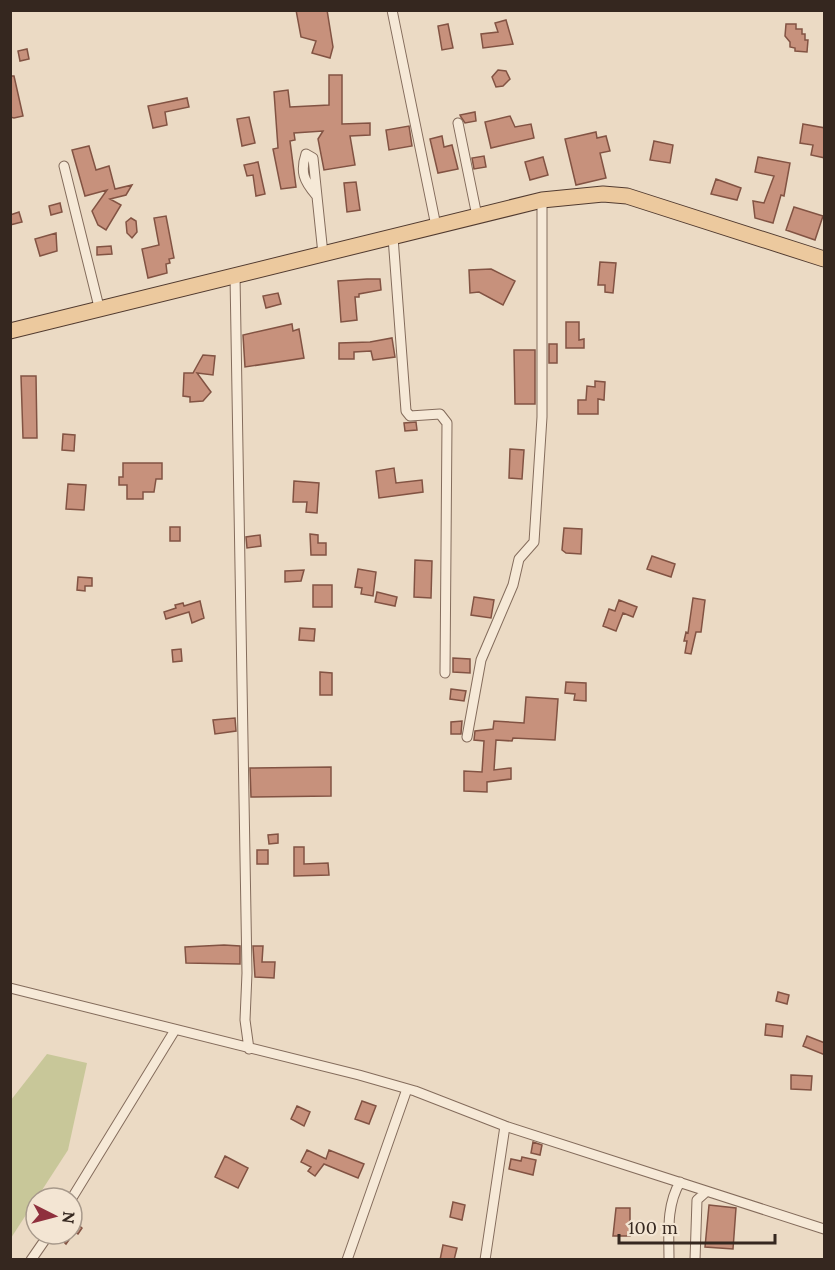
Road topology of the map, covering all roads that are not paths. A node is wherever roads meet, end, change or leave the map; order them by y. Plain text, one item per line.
1 (392, 10) edge
2 (458, 123) dead end
3 (64, 166) dead end
4 (316, 195) dead end
5 (542, 200) junction
6 (477, 216) junction
7 (436, 226) junction
8 (393, 237) junction
9 (323, 254) junction
10 (825, 259) edge
11 (235, 276) junction
12 (100, 311) junction
13 (11, 330) edge
14 (445, 674) dead end
15 (467, 737) dead end
16 (14, 989) edge
17 (10, 1001) edge
18 (175, 1030) junction
19 (249, 1049) junction
20 (407, 1089) junction
21 (505, 1126) junction
22 (680, 1182) junction
23 (79, 1186) edge
24 (706, 1192) junction
25 (825, 1229) edge
26 (41, 1246) edge
27 (31, 1260) edge
28 (347, 1260) edge
29 (486, 1260) edge
30 (669, 1260) edge
31 (694, 1260) edge

1 - 7 street
2 - 6 street
3 - 12 street
4 - 9 street
5 - 6 main road
5 - 10 main road
5 - 15 street
6 - 7 main road
7 - 8 main road
8 - 9 main road
8 - 14 street
9 - 11 main road
11 - 12 main road
11 - 19 street
12 - 13 main road
16 - 17 street
16 - 18 street
18 - 19 street
18 - 23 street
19 - 20 street
20 - 21 street
20 - 28 street
21 - 22 street
21 - 29 street
22 - 24 street
22 - 30 street
24 - 25 street
24 - 31 street
26 - 27 street

